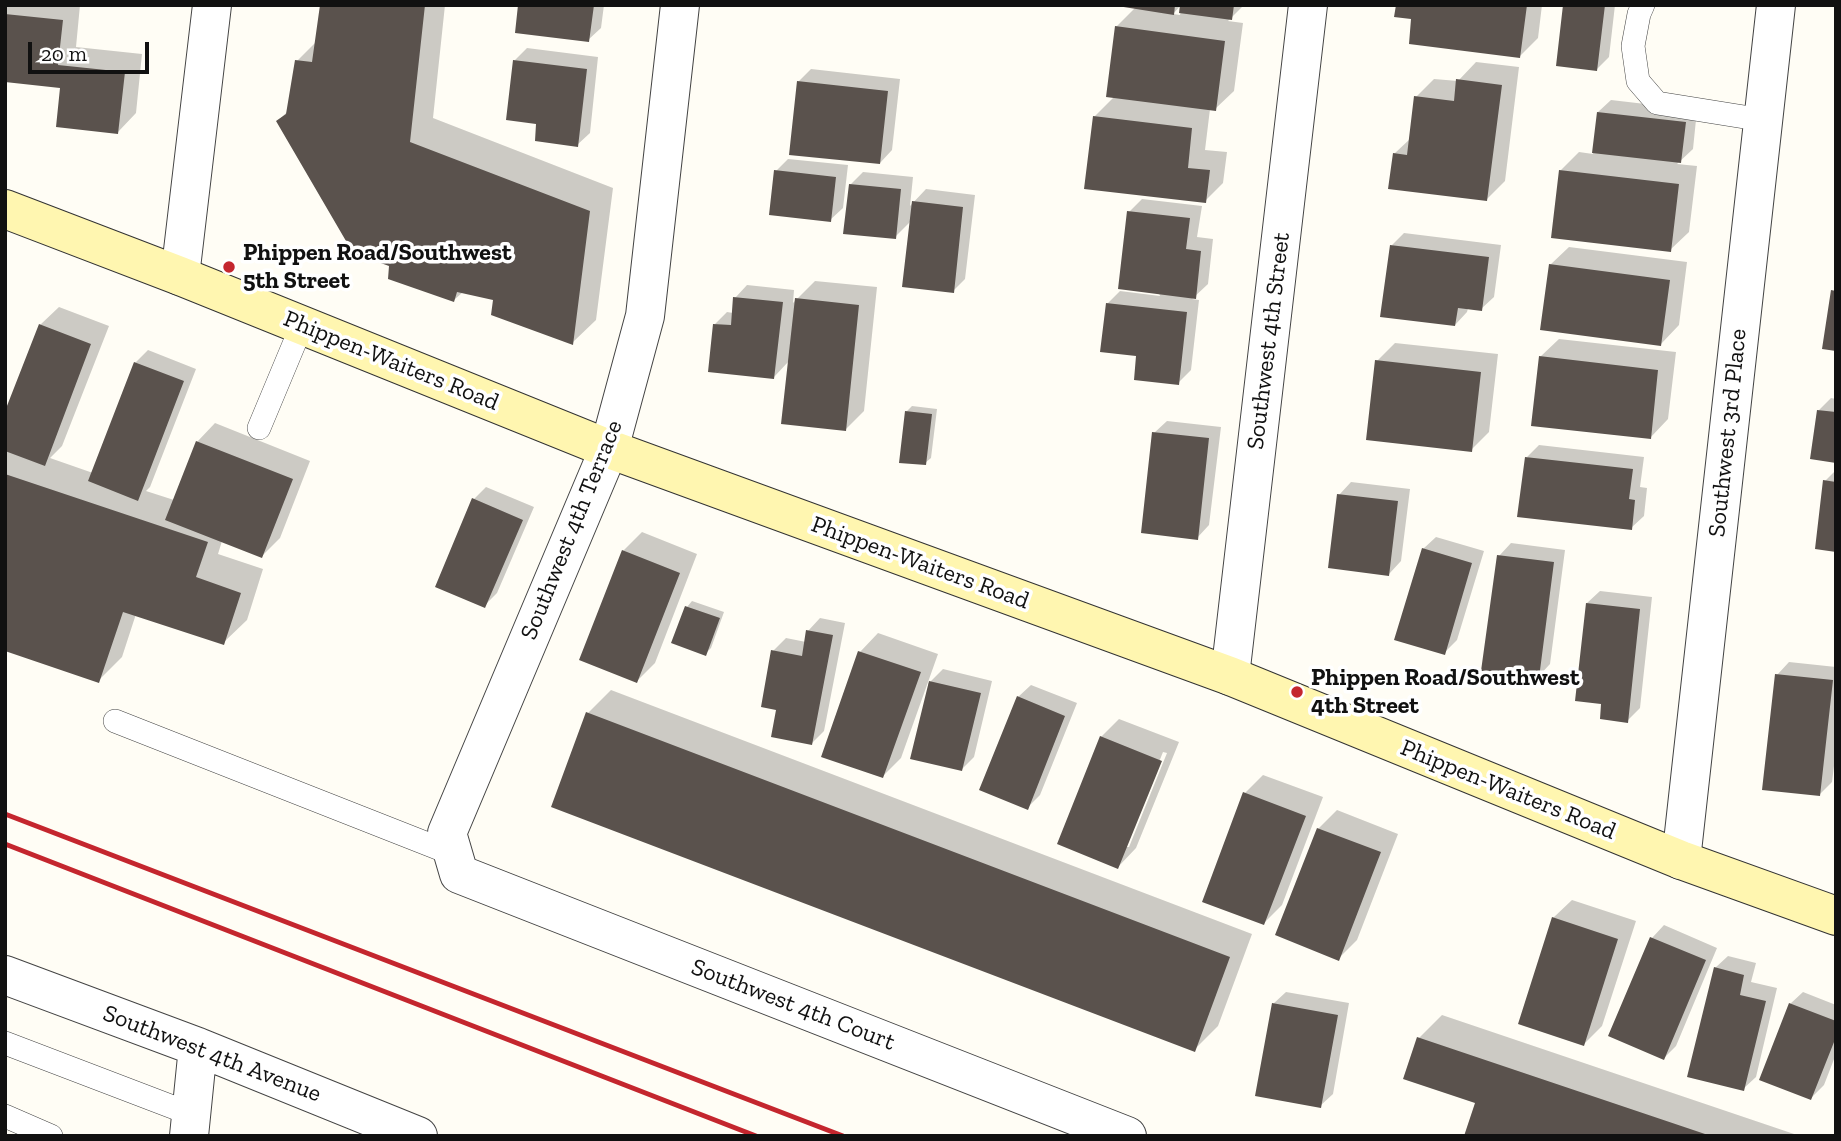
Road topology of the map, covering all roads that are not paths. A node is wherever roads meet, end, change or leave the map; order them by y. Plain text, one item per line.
1 (212, 5) edge
2 (680, 5) edge
3 (1308, 5) edge
4 (1643, 5) edge
5 (1776, 5) edge
6 (1763, 120) junction
7 (5, 208) edge
8 (180, 276) junction
9 (302, 325) junction
10 (259, 428) dead end
11 (609, 449) junction
12 (1230, 676) junction
13 (115, 721) dead end
14 (1681, 860) junction
15 (456, 864) junction
16 (1836, 916) edge
17 (5, 975) edge
18 (5, 1043) edge
19 (198, 1047) junction
20 (5, 1116) edge
21 (190, 1125) edge
22 (51, 1136) edge
23 (418, 1136) edge
24 (1127, 1136) edge

1 - 8 street
2 - 11 street, Southwest 4th Terrace
3 - 12 street, Southwest 4th Street
4 - 6 lane
5 - 6 street, Southwest 3rd Place
6 - 14 street, Southwest 3rd Place
7 - 8 street, Phippen-Waiters Road
8 - 9 street, Phippen-Waiters Road
9 - 10 lane
9 - 11 street, Phippen-Waiters Road
11 - 12 street, Phippen-Waiters Road
11 - 15 street, Southwest 4th Terrace
12 - 14 street, Phippen-Waiters Road
13 - 15 lane
14 - 16 street, Phippen-Waiters Road
15 - 24 street, Southwest 4th Court
17 - 19 street, Southwest 4th Avenue
18 - 21 lane
19 - 21 street
19 - 23 street, Southwest 4th Avenue
20 - 22 lane

